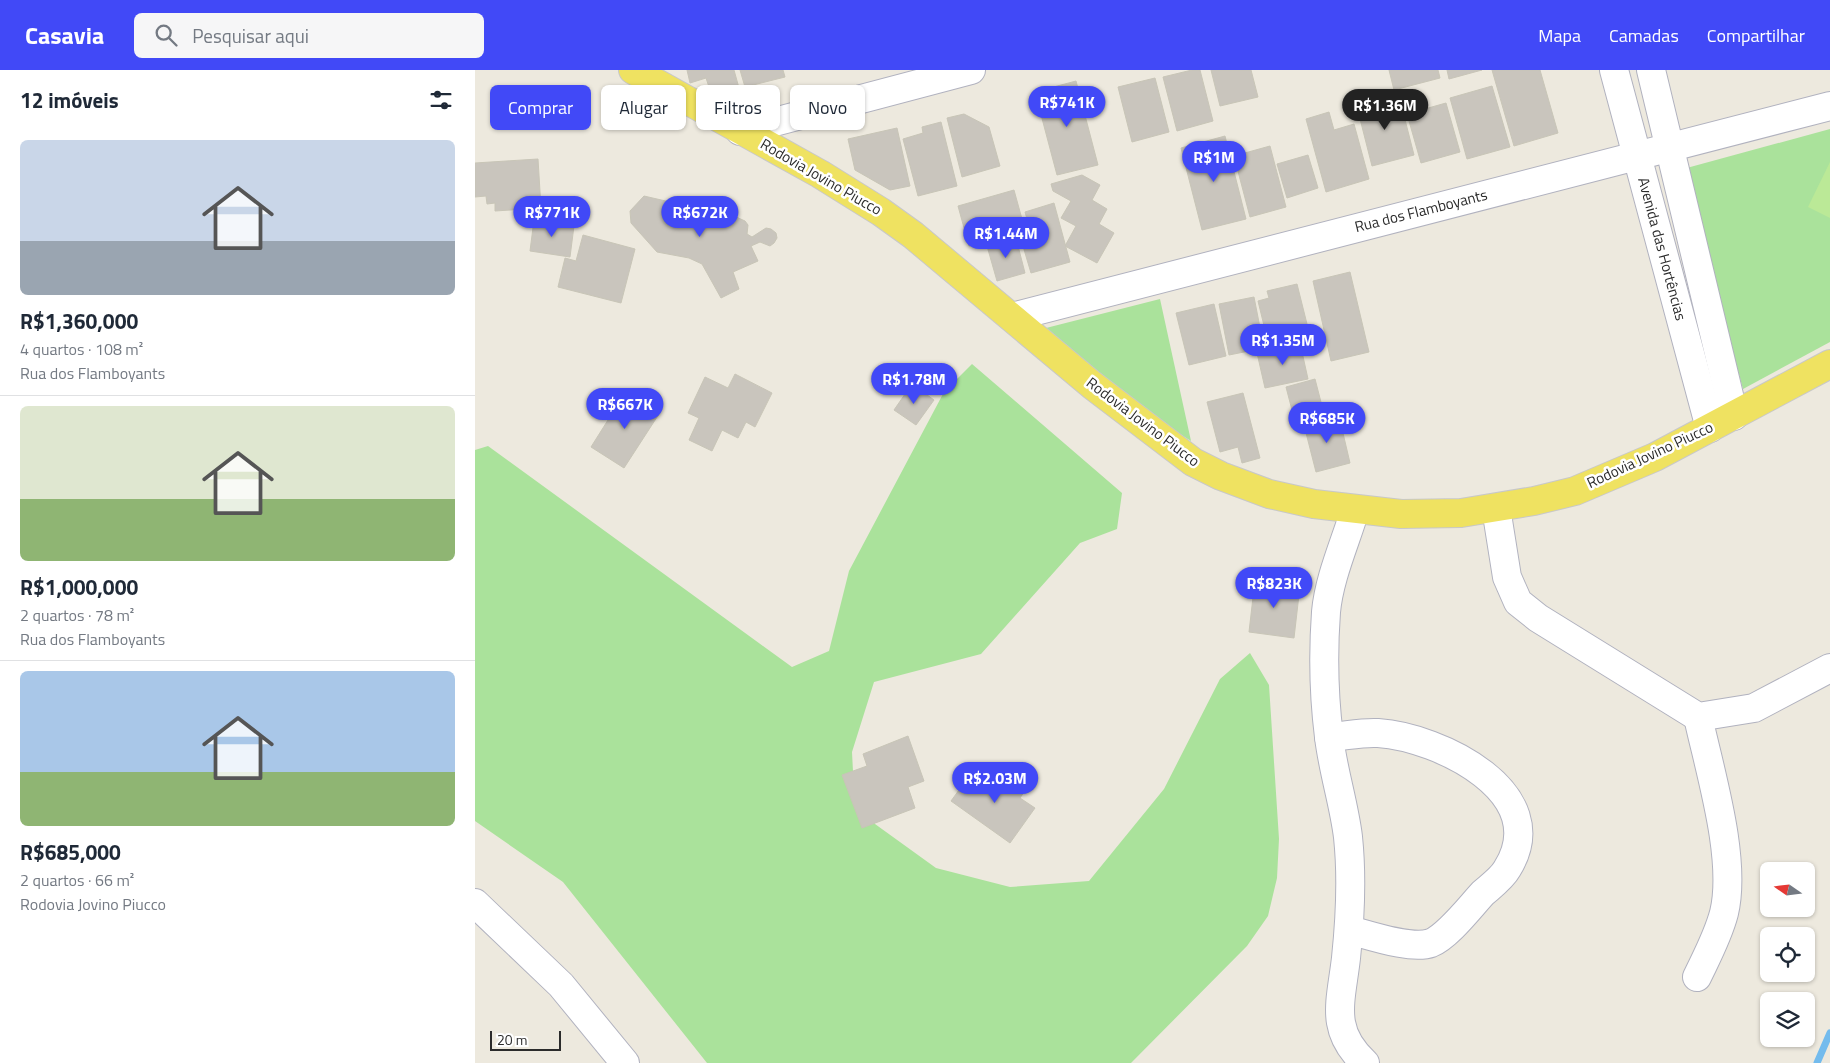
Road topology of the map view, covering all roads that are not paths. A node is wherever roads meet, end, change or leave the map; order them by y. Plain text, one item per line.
1 (633, 70) edge
2 (971, 70) edge
3 (1614, 70) edge
4 (1651, 70) edge
5 (1830, 106) edge
6 (740, 131) junction
7 (1670, 148) junction
8 (1637, 156) junction
9 (1012, 317) junction
10 (1830, 364) edge
11 (1733, 416) junction
12 (1710, 428) junction
13 (1497, 508) junction
14 (1355, 510) junction
15 (1830, 668) edge
16 (1698, 717) junction
17 (1329, 737) junction
18 (475, 903) edge
19 (1349, 930) junction
20 (1697, 977) dead end
21 (625, 1063) edge
22 (1365, 1063) edge

1 - 6 main road, Rodovia Jovino Piucco
2 - 6 street
3 - 8 street, Avenida das Hortências
4 - 7 street, Avenida das Hortências
5 - 7 street, Rua dos Flamboyants
6 - 9 main road, Rodovia Jovino Piucco
7 - 8 street, Rua dos Flamboyants
7 - 11 street, Avenida das Hortências
8 - 9 street, Rua dos Flamboyants
8 - 12 street, Avenida das Hortências
9 - 14 main road, Rodovia Jovino Piucco
10 - 11 main road, Rodovia Jovino Piucco
11 - 12 main road, Rodovia Jovino Piucco
12 - 13 main road, Rodovia Jovino Piucco
13 - 14 main road, Rodovia Jovino Piucco
13 - 16 street
14 - 17 street
15 - 16 street
16 - 20 street
17 - 19 street
17 - 19 street
18 - 21 street
19 - 22 street

